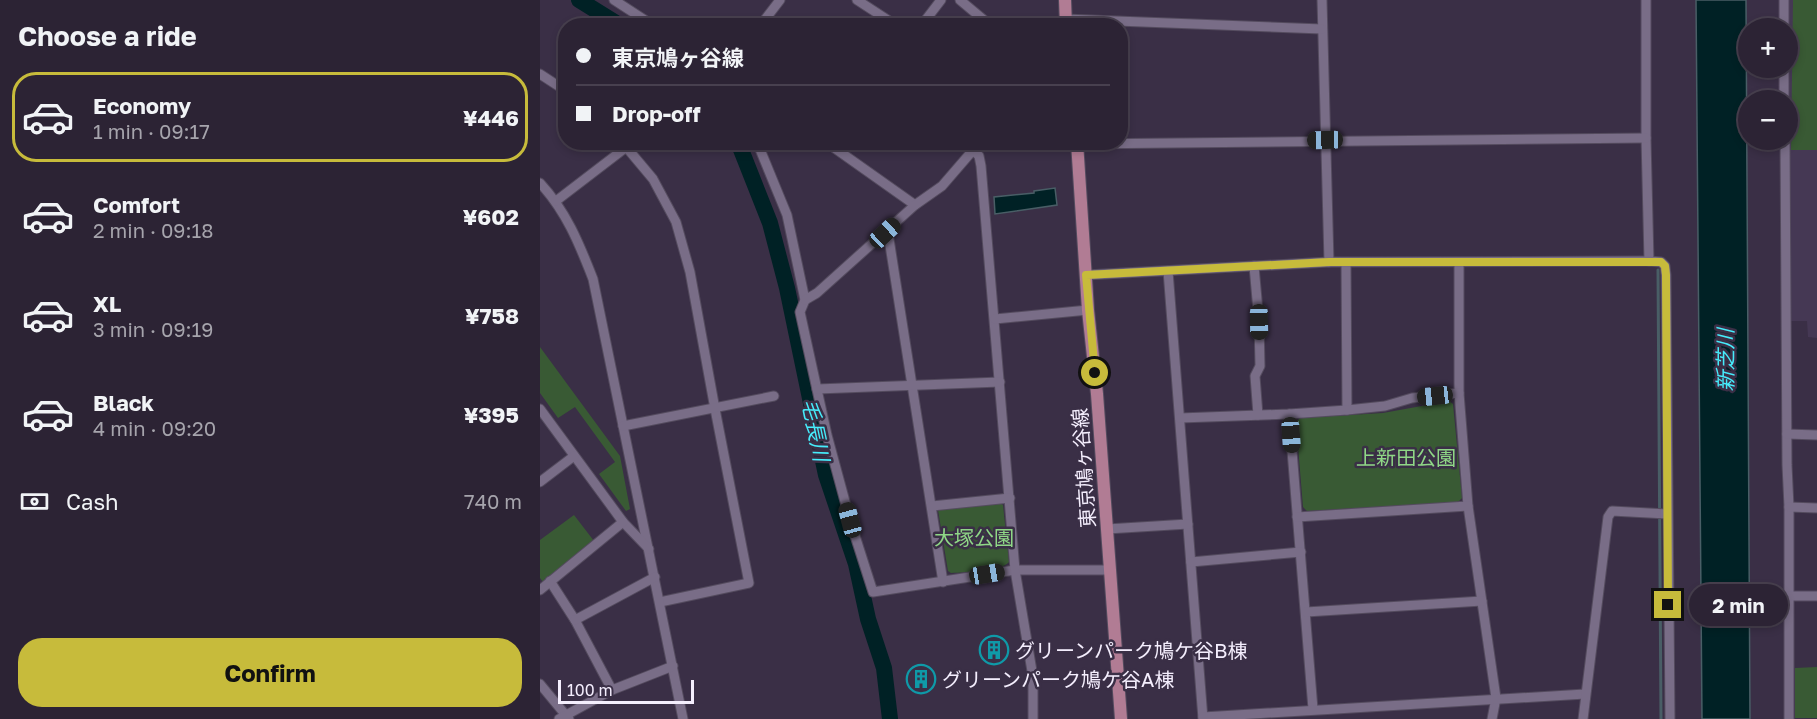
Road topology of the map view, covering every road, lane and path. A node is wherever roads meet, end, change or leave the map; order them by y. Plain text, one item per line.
1 (614, 0) edge
2 (780, 0) edge
3 (857, 0) edge
4 (941, 0) edge
5 (960, 0) edge
6 (1065, 0) edge
7 (1322, 0) edge
8 (1646, 0) edge
9 (1784, 0) edge
10 (628, 4) edge
11 (645, 18) edge
12 (766, 18) edge
13 (885, 18) edge
14 (927, 18) edge
15 (981, 18) edge
16 (1066, 18) edge
17 (1784, 18) edge
18 (1128, 24) edge
19 (1322, 29) junction
20 (540, 74) edge
21 (558, 86) edge
22 (1646, 138) junction
23 (1325, 140) junction
24 (1128, 142) edge
25 (620, 150) edge
26 (631, 150) edge
27 (760, 150) edge
28 (838, 150) edge
29 (974, 150) edge
30 (978, 150) edge
31 (1077, 150) edge
32 (1785, 150) edge
33 (540, 183) edge
34 (556, 201) junction
35 (915, 205) junction
36 (885, 233) junction
37 (1649, 261) junction
38 (1329, 262) junction
39 (1346, 263) junction
40 (1459, 263) junction
41 (1254, 266) junction
42 (1168, 272) junction
43 (1086, 275) junction
44 (805, 300) junction
45 (1088, 310) junction
46 (995, 319) junction
47 (1000, 382) junction
48 (913, 386) junction
49 (817, 389) junction
50 (1459, 393) junction
51 (774, 396) dead end
52 (540, 409) edge
53 (715, 409) junction
54 (1347, 410) junction
55 (1289, 414) junction
56 (1258, 415) junction
57 (1180, 418) junction
58 (623, 426) junction
59 (1787, 434) junction
60 (1817, 435) edge
61 (574, 456) junction
62 (540, 482) edge
63 (1010, 498) junction
64 (932, 506) junction
65 (1468, 506) junction
66 (1789, 507) junction
67 (1817, 508) edge
68 (1667, 514) junction
69 (1297, 517) junction
70 (623, 522) junction
71 (1188, 524) junction
72 (1107, 529) junction
73 (649, 549) junction
74 (1301, 552) junction
75 (1191, 562) junction
76 (1015, 570) junction
77 (1109, 570) junction
78 (655, 578) junction
79 (550, 581) junction
80 (944, 582) junction
81 (540, 590) edge
82 (1789, 596) junction
83 (1817, 596) edge
84 (1482, 601) junction
85 (660, 602) junction
86 (1306, 612) junction
87 (575, 620) junction
88 (673, 666) junction
89 (540, 684) edge
90 (612, 690) junction
91 (1586, 694) junction
92 (1496, 699) junction
93 (1313, 709) junction
94 (565, 718) edge
95 (1203, 718) edge
96 (683, 719) edge
97 (1033, 719) edge
98 (1121, 719) edge
99 (1492, 719) edge
100 (1583, 719) edge
101 (1670, 719) edge
102 (1789, 719) edge

1 - 10 street
2 - 12 street
3 - 13 street
4 - 14 street
5 - 15 street
6 - 16 main road
7 - 19 street
8 - 22 street
9 - 17 street
10 - 11 street
18 - 19 street
19 - 23 street
20 - 21 street
22 - 23 street
22 - 37 street
23 - 24 street
23 - 38 street
25 - 34 street
26 - 53 street
27 - 44 street
28 - 35 street
29 - 35 street
30 - 46 street
31 - 43 main road, 東京鳩ヶ谷線
32 - 59 street
33 - 34 street
34 - 58 street
35 - 36 street
36 - 44 street
36 - 48 street
37 - 40 street
37 - 68 street
38 - 39 street
38 - 41 street
39 - 40 street
39 - 54 street
40 - 50 street
41 - 42 street
41 - 56 street
42 - 43 street
42 - 57 street
43 - 45 main road, 東京鳩ヶ谷線
44 - 49 street
45 - 46 street
45 - 72 main road, 東京鳩ヶ谷線
46 - 47 street
47 - 48 street
47 - 63 street
48 - 49 street
48 - 64 street
49 - 80 street
50 - 54 street
50 - 65 street
51 - 53 street
52 - 61 street
53 - 58 street
53 - 85 street
54 - 55 street
55 - 56 street
55 - 69 street
56 - 57 street
57 - 71 street
58 - 73 street
59 - 60 street
59 - 66 street
61 - 62 street
61 - 70 street
63 - 64 street
63 - 76 street
64 - 80 street
65 - 69 street
65 - 84 street
66 - 67 street
66 - 82 street
68 - 91 street
68 - 101 street
69 - 74 street
70 - 73 street
70 - 79 street
71 - 72 street
71 - 75 street
72 - 77 main road, 東京鳩ヶ谷線
73 - 78 street
74 - 75 street
74 - 86 street
75 - 95 street
76 - 77 street
76 - 80 street
76 - 97 street
77 - 98 main road, 東京鳩ヶ谷線
78 - 85 street
78 - 87 street
79 - 81 street
79 - 87 street
82 - 83 street
82 - 102 street
84 - 86 street
84 - 92 street
85 - 88 street
86 - 93 street
87 - 90 street
88 - 90 street
88 - 96 street
89 - 94 street
90 - 94 street
91 - 92 street
91 - 100 street
92 - 93 street
92 - 99 street
93 - 95 street

